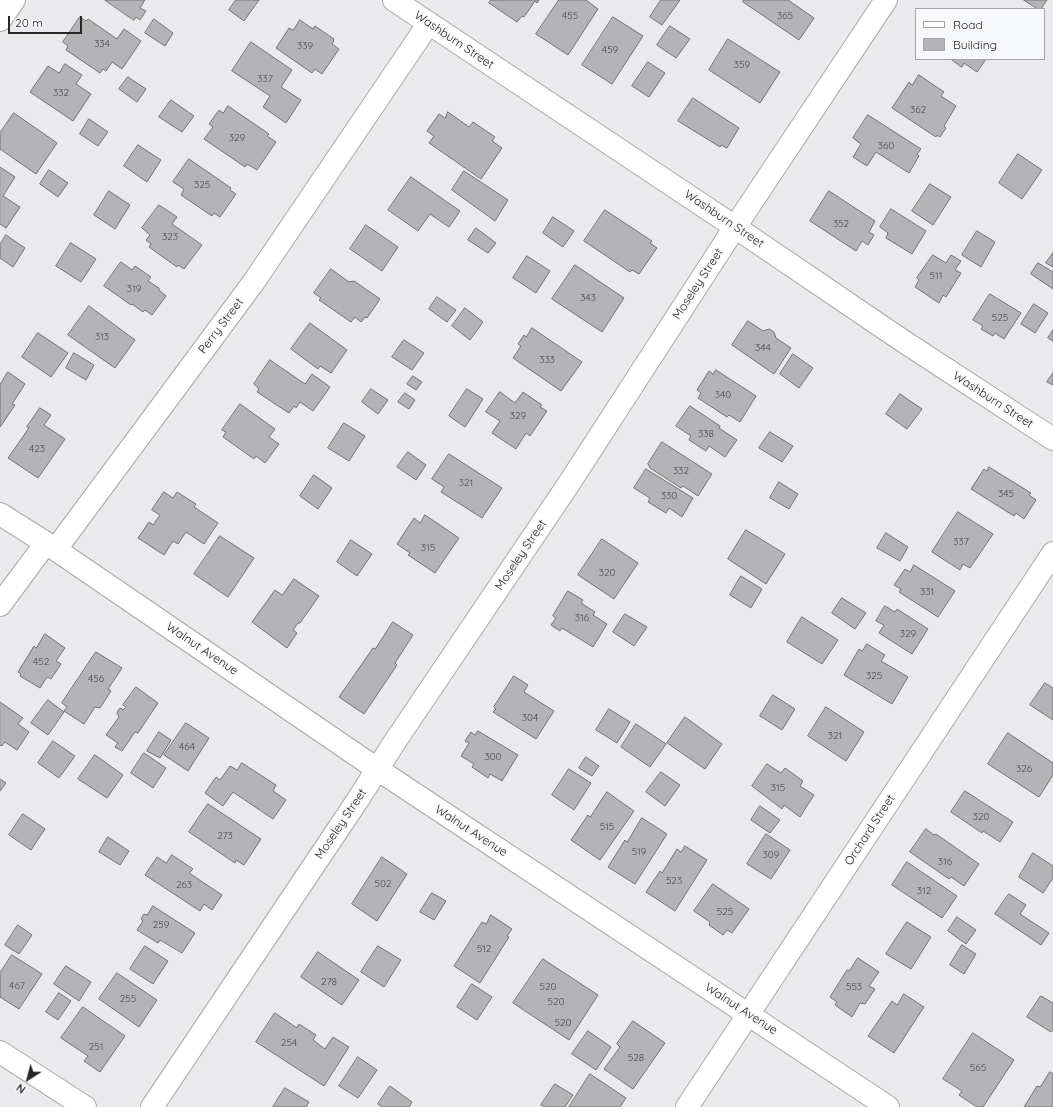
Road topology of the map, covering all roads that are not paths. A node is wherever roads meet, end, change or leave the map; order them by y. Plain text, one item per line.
1 (14, 0) edge
2 (394, 0) edge
3 (886, 0) edge
4 (0, 20) edge
5 (429, 23) junction
6 (735, 227) junction
7 (1053, 440) edge
8 (0, 514) edge
9 (51, 546) junction
10 (1053, 553) edge
11 (0, 605) edge
12 (377, 769) junction
13 (748, 1014) junction
14 (0, 1052) edge
15 (85, 1107) edge
16 (152, 1107) edge
17 (687, 1107) edge
18 (888, 1107) edge

1 - 4 street
2 - 5 street, Washburn Street
3 - 6 street, Moseley Street
5 - 6 street, Washburn Street
5 - 9 street, Perry Street
6 - 7 street, Washburn Street
6 - 12 street, Moseley Street
8 - 9 street, Walnut Avenue
9 - 11 street, Perry Street
9 - 12 street, Walnut Avenue
10 - 13 street, Orchard Street
12 - 13 street, Walnut Avenue
12 - 16 street, Moseley Street
13 - 17 street, Orchard Street
13 - 18 street, Walnut Avenue
14 - 15 street

